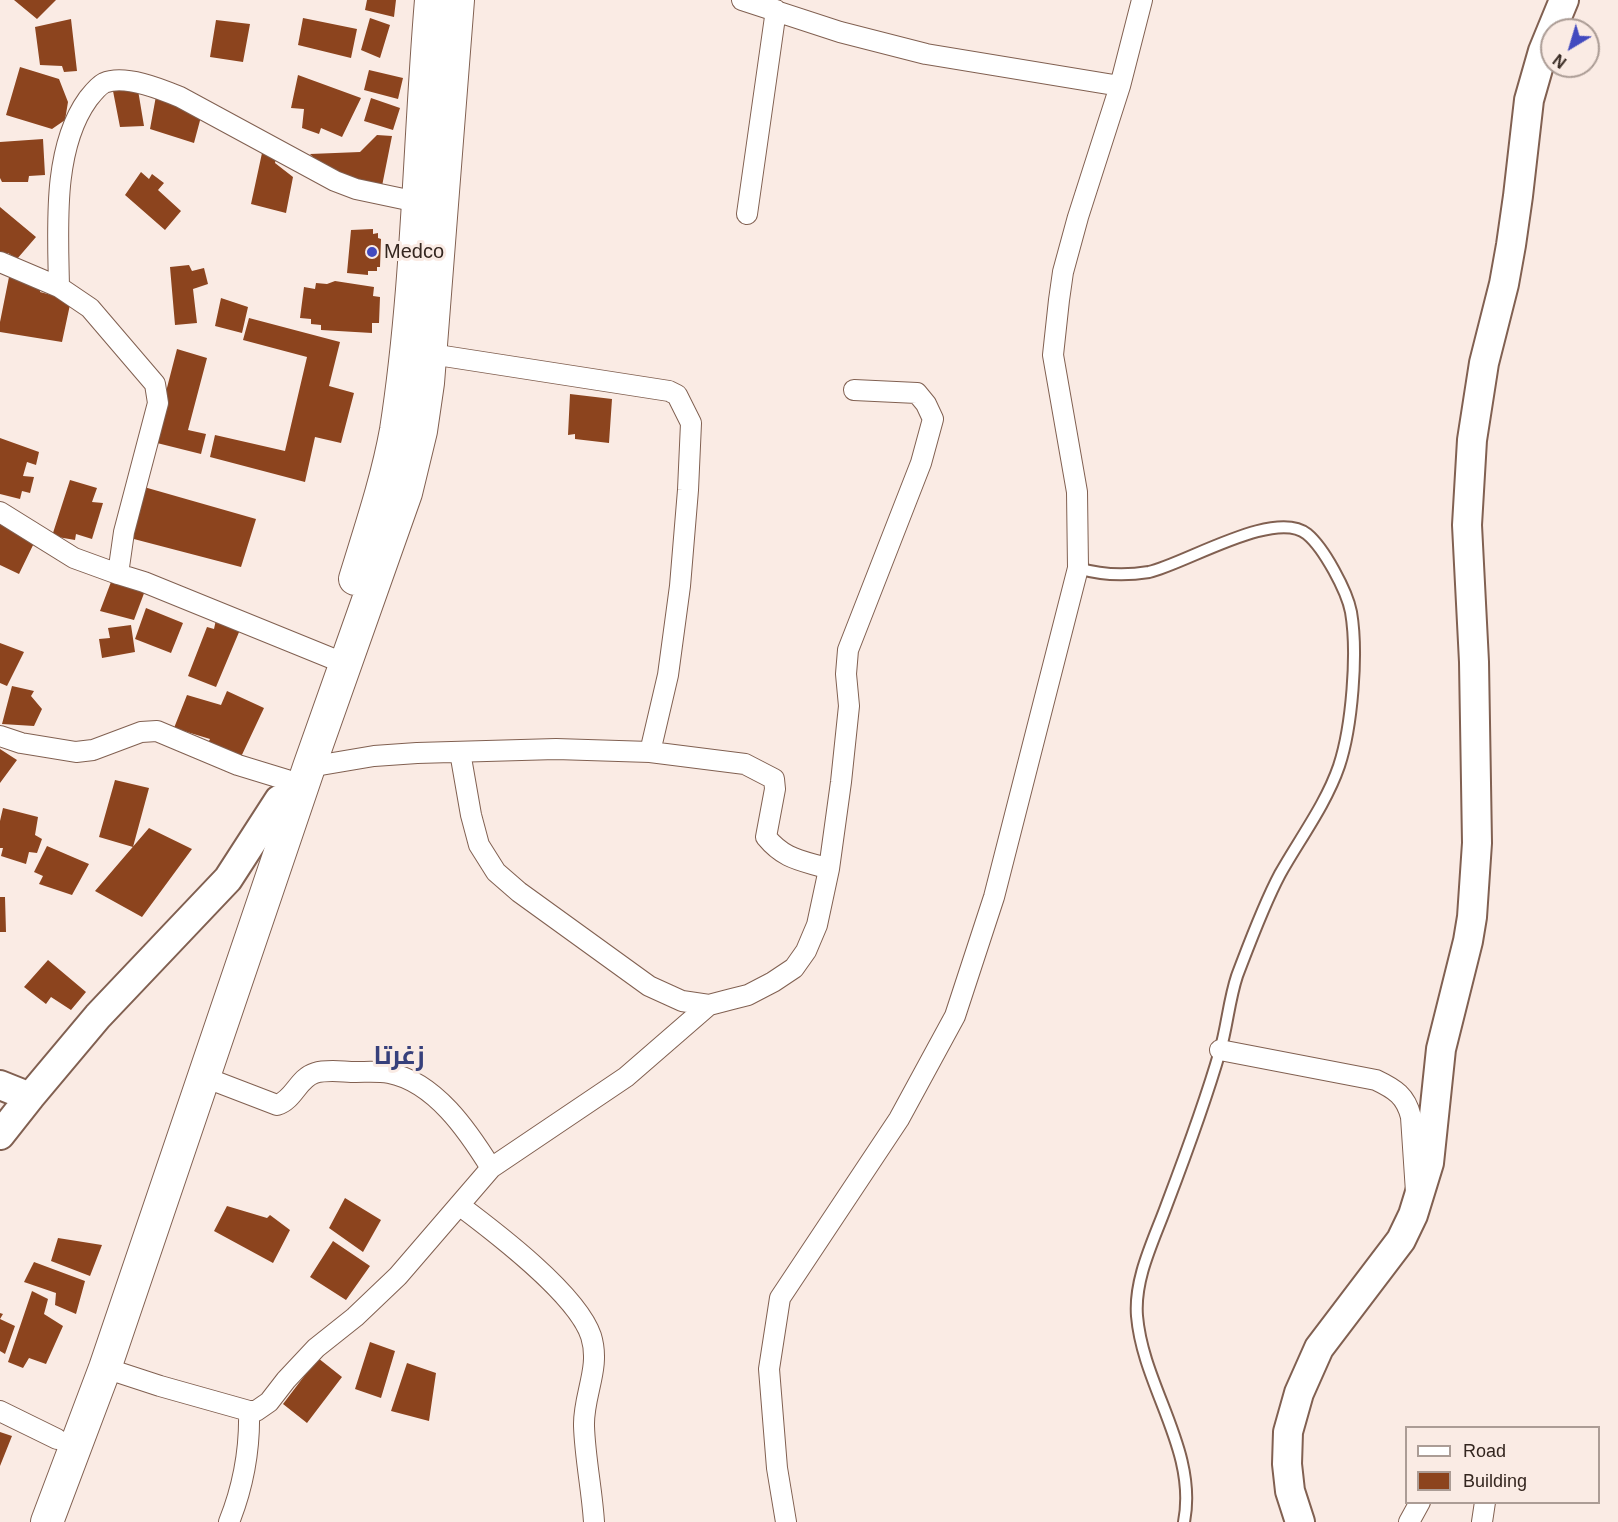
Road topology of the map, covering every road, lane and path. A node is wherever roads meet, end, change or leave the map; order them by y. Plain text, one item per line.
1 (431, 0) edge
2 (458, 0) edge
3 (742, 0) edge
4 (1142, 0) edge
5 (1564, 0) edge
6 (776, 10) junction
7 (1120, 86) junction
8 (429, 205) junction
9 (747, 214) dead end
10 (0, 262) edge
11 (59, 287) junction
12 (431, 354) junction
13 (854, 390) dead end
14 (0, 512) edge
15 (1078, 568) junction
16 (118, 574) junction
17 (331, 658) junction
18 (0, 736) edge
19 (460, 752) junction
20 (650, 752) junction
21 (292, 782) junction
22 (829, 869) junction
23 (254, 898) junction
24 (709, 1005) junction
25 (1220, 1050) junction
26 (204, 1077) junction
27 (0, 1085) edge
28 (30, 1097) junction
29 (0, 1135) edge
30 (491, 1168) junction
31 (459, 1205) junction
32 (1413, 1215) junction
33 (105, 1368) junction
34 (249, 1411) junction
35 (0, 1412) edge
36 (57, 1439) junction
37 (1419, 1504) edge
38 (1485, 1504) edge
39 (25, 1522) edge
40 (47, 1522) edge
41 (229, 1522) edge
42 (594, 1522) edge
43 (786, 1522) edge
44 (1184, 1522) edge
45 (1300, 1522) edge
46 (1409, 1522) edge
47 (1482, 1522) edge

1 - 8 main road
2 - 8 main road
3 - 6 street
4 - 7 street
5 - 32 street
6 - 7 street
6 - 9 street
7 - 15 street
8 - 11 street
8 - 12 main road
8 - 17 main road
10 - 11 street
11 - 16 street
12 - 20 street
12 - 21 main road
13 - 22 street
14 - 16 street
15 - 25 lane
15 - 43 street
16 - 17 street
17 - 21 main road
18 - 21 street
19 - 20 street
19 - 21 street
19 - 24 street
20 - 22 street
21 - 23 main road
21 - 23 main road
21 - 28 street
22 - 24 street
23 - 26 main road
23 - 36 main road
24 - 30 street
25 - 32 street
25 - 44 lane
26 - 30 street
26 - 33 main road
27 - 28 street
28 - 29 street
30 - 31 street
31 - 34 street
31 - 42 street
32 - 45 street
33 - 34 street
33 - 40 main road
34 - 41 street
35 - 36 street
36 - 39 main road
37 - 46 street
38 - 47 street

